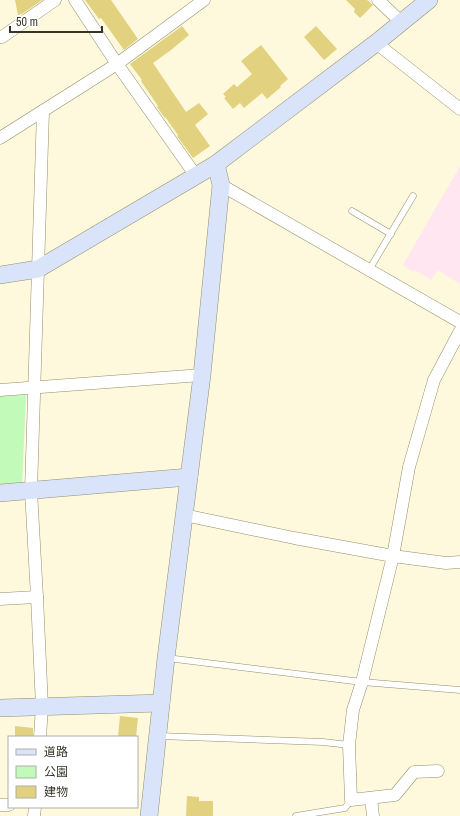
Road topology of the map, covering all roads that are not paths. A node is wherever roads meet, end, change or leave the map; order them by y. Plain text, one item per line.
1 (56, 0) edge
2 (74, 0) edge
3 (204, 0) edge
4 (378, 0) edge
5 (429, 0) edge
6 (401, 22) junction
7 (0, 37) edge
8 (376, 43) junction
9 (117, 64) junction
10 (460, 109) edge
11 (43, 111) junction
12 (0, 138) edge
13 (216, 164) junction
14 (196, 176) junction
15 (221, 185) junction
16 (413, 196) dead end
17 (352, 211) dead end
18 (391, 234) junction
19 (38, 269) junction
20 (369, 270) junction
21 (0, 275) edge
22 (460, 322) edge
23 (460, 331) edge
24 (202, 375) junction
25 (34, 387) junction
26 (0, 390) edge
27 (189, 477) junction
28 (31, 491) junction
29 (0, 493) edge
30 (184, 515) junction
31 (393, 556) junction
32 (460, 562) edge
33 (37, 597) junction
34 (0, 599) edge
35 (166, 658) junction
36 (362, 682) junction
37 (460, 690) edge
38 (161, 704) junction
39 (42, 707) junction
40 (0, 708) edge
41 (40, 736) edge
42 (157, 736) junction
43 (349, 745) junction
44 (438, 771) dead end
45 (371, 798) junction
46 (351, 800) junction
47 (151, 815) edge
48 (296, 816) edge
49 (374, 816) edge

1 - 7 street
2 - 9 street
3 - 9 street
4 - 6 street
5 - 6 street
6 - 8 street
8 - 10 street
8 - 13 street
9 - 11 street
9 - 14 street
11 - 12 street
11 - 19 street
13 - 14 street
13 - 15 street
14 - 19 street
15 - 20 street
15 - 24 street
16 - 18 lane
17 - 18 lane
18 - 20 lane
19 - 21 street
19 - 25 street
20 - 22 street
23 - 31 street
24 - 25 street
24 - 27 street
25 - 26 street
25 - 28 street
27 - 28 street
27 - 30 street
28 - 29 street
28 - 33 street
30 - 31 street
30 - 35 street
31 - 32 street
31 - 36 street
33 - 34 street
33 - 39 street
35 - 36 lane
35 - 38 street
36 - 37 lane
36 - 43 street
38 - 39 street
38 - 42 street
39 - 40 street
39 - 41 street
42 - 43 lane
42 - 47 street
43 - 46 street
44 - 45 street
45 - 46 street
45 - 49 street
46 - 48 lane

